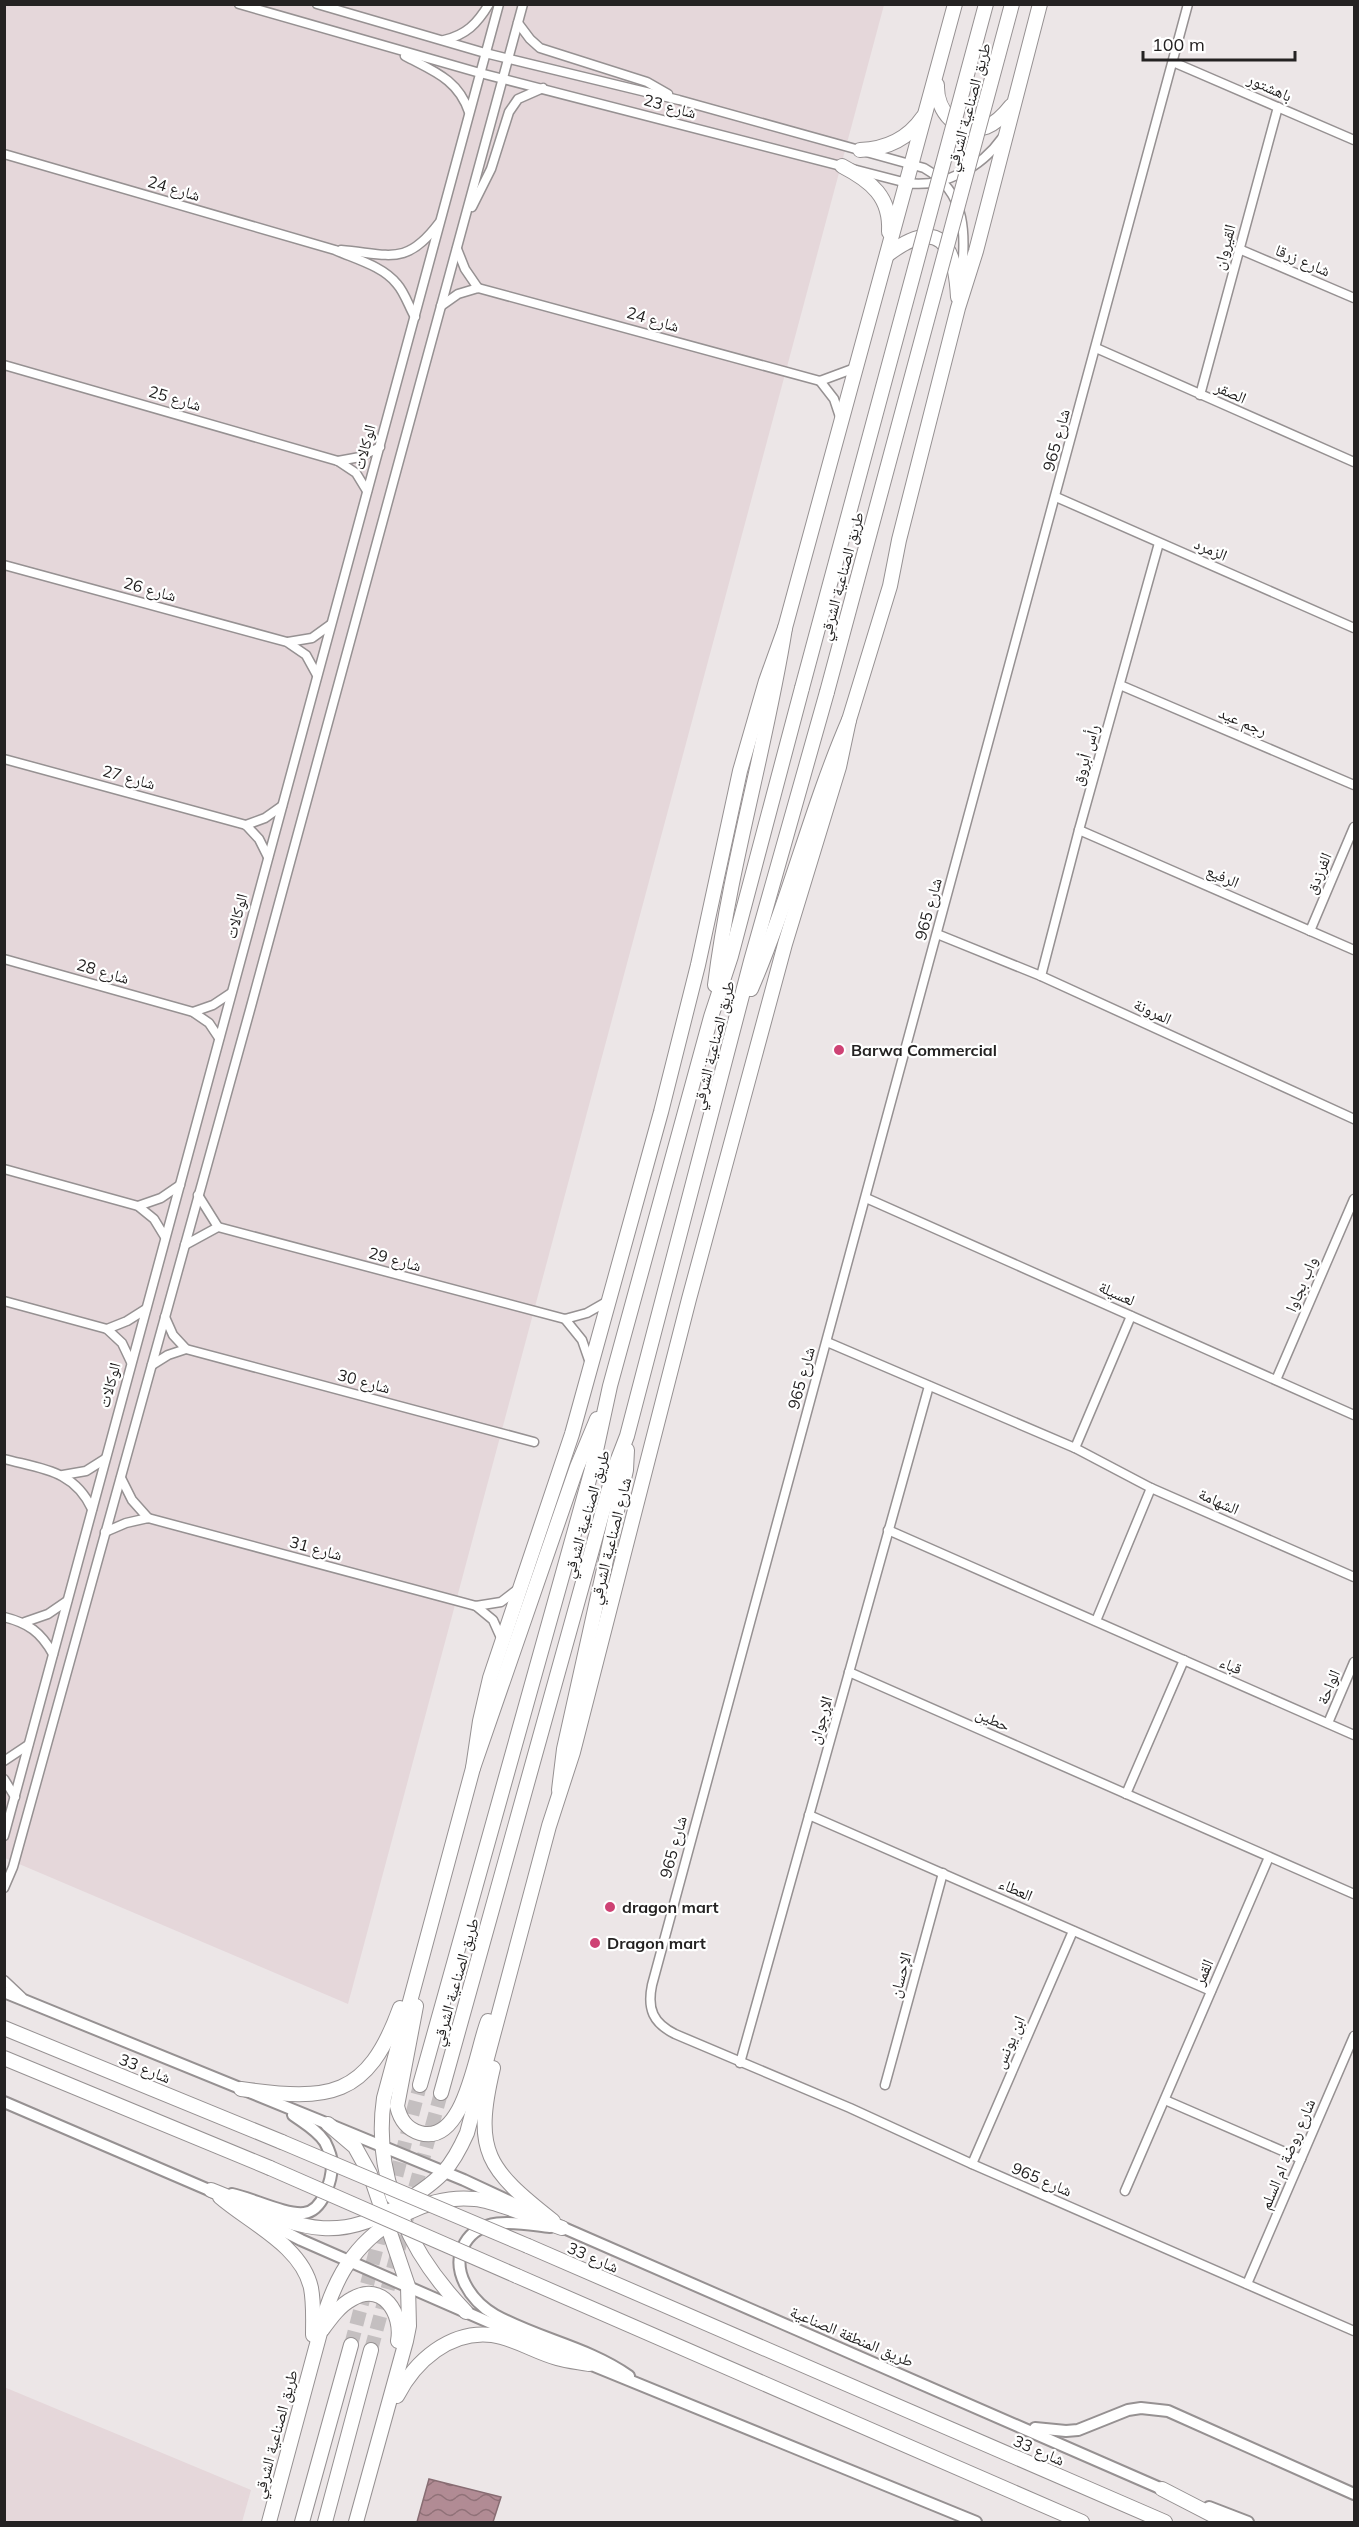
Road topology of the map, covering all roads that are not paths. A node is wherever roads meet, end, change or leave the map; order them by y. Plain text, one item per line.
1 (239, 4) edge
2 (317, 4) edge
3 (489, 4) edge
4 (499, 4) edge
5 (523, 4) edge
6 (955, 4) edge
7 (986, 4) edge
8 (1012, 4) edge
9 (1040, 4) edge
10 (1188, 4) edge
11 (518, 23) junction
12 (442, 41) junction
13 (391, 48) junction
14 (485, 52) junction
15 (508, 58) junction
16 (1173, 62) junction
17 (938, 68) junction
18 (480, 73) junction
19 (502, 78) junction
20 (543, 88) junction
21 (679, 100) junction
22 (1013, 104) junction
23 (1278, 107) junction
24 (927, 110) junction
25 (470, 114) junction
26 (1007, 130) junction
27 (1354, 140) edge
28 (860, 150) junction
29 (4, 154) edge
30 (912, 164) junction
31 (842, 166) junction
32 (942, 180) junction
33 (907, 183) junction
34 (441, 220) junction
35 (464, 224) junction
36 (457, 248) junction
37 (1239, 249) junction
38 (335, 250) junction
39 (887, 255) junction
40 (478, 288) junction
41 (1354, 298) edge
42 (440, 307) junction
43 (958, 308) junction
44 (415, 318) junction
45 (1096, 348) junction
46 (4, 365) edge
47 (855, 368) junction
48 (820, 381) junction
49 (1200, 395) junction
50 (841, 421) junction
51 (380, 447) junction
52 (338, 460) junction
53 (1354, 462) edge
54 (367, 491) junction
55 (1056, 497) junction
56 (1159, 543) junction
57 (4, 565) edge
58 (332, 624) junction
59 (785, 628) junction
60 (1354, 628) edge
61 (287, 642) junction
62 (317, 675) junction
63 (1120, 685) junction
64 (849, 720) junction
65 (4, 759) edge
66 (1354, 785) edge
67 (282, 806) junction
68 (246, 825) junction
69 (1354, 827) edge
70 (1079, 830) junction
71 (268, 857) junction
72 (1310, 931) junction
73 (937, 934) junction
74 (1354, 950) edge
75 (4, 959) edge
76 (1041, 976) junction
77 (231, 993) junction
78 (193, 1012) junction
79 (711, 1017) junction
80 (736, 1024) junction
81 (219, 1038) junction
82 (1354, 1119) edge
83 (4, 1169) edge
84 (180, 1185) junction
85 (198, 1195) junction
86 (867, 1198) junction
87 (1354, 1199) edge
88 (138, 1206) junction
89 (218, 1227) junction
90 (165, 1238) junction
91 (185, 1245) junction
92 (4, 1300) edge
93 (608, 1301) junction
94 (146, 1309) junction
95 (1131, 1316) junction
96 (165, 1317) junction
97 (566, 1319) junction
98 (107, 1329) junction
99 (827, 1342) junction
100 (186, 1349) junction
101 (131, 1362) junction
102 (152, 1365) junction
103 (591, 1366) junction
104 (1276, 1380) junction
105 (610, 1386) junction
106 (929, 1386) junction
107 (1354, 1415) edge
108 (627, 1436) junction
109 (534, 1442) dead end
110 (1075, 1448) junction
111 (4, 1459) edge
112 (105, 1459) junction
113 (63, 1475) junction
114 (120, 1478) junction
115 (1151, 1488) junction
116 (92, 1509) junction
117 (148, 1518) junction
118 (888, 1530) junction
119 (105, 1532) junction
120 (1354, 1577) edge
121 (520, 1586) junction
122 (67, 1601) junction
123 (476, 1606) junction
124 (4, 1617) edge
125 (1096, 1621) junction
126 (25, 1622) junction
127 (502, 1641) junction
128 (53, 1654) junction
129 (1184, 1660) junction
130 (1354, 1662) edge
131 (849, 1672) junction
132 (1328, 1723) junction
133 (1354, 1735) edge
134 (29, 1744) junction
135 (4, 1761) edge
136 (473, 1768) junction
137 (4, 1779) edge
138 (559, 1790) junction
139 (1126, 1794) junction
140 (15, 1797) junction
141 (809, 1815) junction
142 (4, 1836) edge
143 (1269, 1857) junction
144 (943, 1873) junction
145 (4, 1888) edge
146 (1354, 1894) edge
147 (1073, 1930) junction
148 (426, 1945) junction
149 (509, 1973) junction
150 (4, 1980) edge
151 (4, 1992) edge
152 (1211, 1992) junction
153 (27, 2002) junction
154 (4, 2028) edge
155 (1354, 2036) edge
156 (4, 2058) edge
157 (740, 2063) junction
158 (420, 2085) tunnel mouth
159 (885, 2085) dead end
160 (241, 2089) junction
161 (441, 2092) tunnel mouth
162 (1165, 2100) junction
163 (4, 2102) edge
164 (276, 2104) junction
165 (328, 2124) junction
166 (382, 2147) junction
167 (1301, 2159) junction
168 (972, 2164) junction
169 (445, 2172) junction
170 (211, 2190) junction
171 (1125, 2191) dead end
172 (399, 2212) junction
173 (385, 2220) junction
174 (562, 2228) junction
175 (350, 2260) junction
176 (1248, 2284) junction
177 (408, 2286) junction
178 (466, 2312) junction
179 (1354, 2331) edge
180 (318, 2336) junction
181 (351, 2345) tunnel mouth
182 (371, 2350) tunnel mouth
183 (313, 2355) junction
184 (589, 2364) junction
185 (641, 2385) junction
186 (385, 2419) junction
187 (1022, 2427) junction
188 (1162, 2489) junction
189 (1354, 2494) edge
190 (269, 2523) edge
191 (302, 2523) edge
192 (325, 2523) edge
193 (347, 2523) edge
194 (356, 2523) edge
195 (976, 2523) edge
196 (1082, 2523) edge
197 (1166, 2523) edge
198 (1226, 2523) edge
199 (1248, 2523) edge

1 - 13 street, شارع 23
2 - 12 street, شارع 23
3 - 12 street
4 - 14 street, الوكالات
5 - 11 street
6 - 17 main road, طريق الصناعية الشرقي
7 - 79 main road, طريق الصناعية الشرقي, bridge
8 - 80 main road, طريق الصناعية الشرقي, bridge
9 - 22 main road
10 - 16 street, شارع 965
11 - 15 street
11 - 21 street, شارع 23
12 - 14 street, شارع 23
13 - 18 street, شارع 23
13 - 25 street, شارع 23
14 - 15 street, شارع 23
14 - 18 street, الوكالات
15 - 19 street
15 - 21 street, شارع 23
16 - 23 street, باهشتور
16 - 45 street, شارع 965
17 - 22 main road
17 - 24 main road, طريق الصناعية الشرقي
18 - 19 street, شارع 23
18 - 25 street, الوكالات
19 - 20 street, شارع 23
19 - 35 street
20 - 31 street, شارع 23
20 - 35 street
21 - 28 street, شارع 23
22 - 26 main road
23 - 27 street, باهشتور
23 - 37 street, القيروان
24 - 28 main road
24 - 30 main road, طريق الصناعية الشرقي
25 - 34 street, الوكالات
26 - 32 street, شارع 23
26 - 43 main road
28 - 30 street, شارع 23
29 - 38 street, شارع 24
30 - 32 street, شارع 23
30 - 33 main road, طريق الصناعية الشرقي
31 - 33 street, شارع 23
31 - 39 main road
32 - 33 street, شارع 23
32 - 43 street, شارع 23
33 - 39 main road, طريق الصناعية الشرقي
34 - 38 street, شارع 24
34 - 44 street, الوكالات
35 - 36 street
36 - 40 street
36 - 42 street
37 - 41 street, شارع زرقا
37 - 49 street, القيروان
38 - 44 street, شارع 24
39 - 43 main road
39 - 47 main road, طريق الصناعية الشرقي
40 - 42 street
40 - 48 street, شارع 24
42 - 85 street
43 - 64 main road
44 - 51 street, الوكالات
45 - 49 street, الصقر
45 - 55 street, شارع 965
46 - 52 street, شارع 25
47 - 48 street
47 - 50 main road, طريق الصناعية الشرقي
48 - 50 street
49 - 53 street, الصقر
50 - 59 main road, طريق الصناعية الشرقي
51 - 52 street, شارع 25
51 - 54 street, الوكالات
52 - 54 street, شارع 25
54 - 58 street, الوكالات
55 - 56 street, الزمرد
55 - 73 street, شارع 965
56 - 60 street, الزمرد
56 - 63 street, رأس أبروق
57 - 61 street, شارع 26
58 - 61 street, شارع 26
58 - 62 street, الوكالات
59 - 79 main road
59 - 93 main road, طريق الصناعية الشرقي
61 - 62 street, شارع 26
62 - 67 street, الوكالات
63 - 66 street, رجم عيد
63 - 70 street, رأس أبروق
64 - 80 main road
64 - 138 main road, شارع الصناعية الشرقي
65 - 68 street, شارع 27
67 - 68 street
67 - 71 street, الوكالات
68 - 71 street
69 - 72 street, الفرزدق
70 - 72 street, الرفيع
70 - 76 street, رأس أبروق
71 - 77 street, الوكالات
72 - 74 street, الرفيع
73 - 76 street, المرونة
73 - 86 street, شارع 965
75 - 78 street, شارع 28
76 - 82 street, المرونة
77 - 78 street
77 - 81 street, الوكالات
78 - 81 street, شارع 28
79 - 105 main road, طريق الصناعية الشرقي
80 - 108 main road, طريق الصناعية الشرقي
81 - 84 street, الوكالات
83 - 88 street
84 - 88 street
84 - 90 street, الوكالات
85 - 89 street
85 - 91 street
86 - 95 street, لعسيلة
86 - 99 street, شارع 965
87 - 104 street, واب بجاوا
88 - 90 street
89 - 91 street
89 - 97 street, شارع 29
90 - 94 street, الوكالات
91 - 96 street
92 - 98 street
93 - 97 street
93 - 103 main road, طريق الصناعية الشرقي
94 - 98 street
94 - 101 street, الوكالات
95 - 104 street, لعسيلة
95 - 110 street
96 - 100 street
96 - 102 street
97 - 103 street
98 - 101 street
99 - 106 street, الشهامة
99 - 157 street, شارع 965
100 - 102 street
100 - 109 street, شارع 30
101 - 112 street, الوكالات
102 - 114 street
103 - 121 main road, طريق الصناعية الشرقي
104 - 107 street, لعسيلة
105 - 136 main road
105 - 158 main road, طريق الصناعية الشرقي
106 - 110 street, الشهامة
106 - 118 street, الإرجوان
108 - 138 main road
108 - 161 main road, طريق الصناعية الشرقي
110 - 115 street, الشهامة
111 - 113 street
112 - 113 street
112 - 116 street, الوكالات
113 - 116 street
114 - 117 street
114 - 119 street
115 - 120 street, الشهامة
115 - 125 street
116 - 122 street, الوكالات
117 - 119 street, شارع 31
117 - 123 street, شارع 31
118 - 125 street, قباء
118 - 131 street, الإرجوان
119 - 145 street
121 - 123 street, شارع 31
121 - 127 main road, طريق الصناعية الشرقي
122 - 126 street
122 - 128 street, الوكالات
123 - 127 street
124 - 126 street
125 - 129 street, قباء
126 - 128 street
127 - 136 main road, طريق الصناعية الشرقي
128 - 134 street, الوكالات
129 - 132 street, قباء
129 - 139 street
130 - 132 street, الواحة
131 - 139 street, حطين
131 - 141 street, الإرجوان
132 - 133 street, قباء
134 - 135 street
134 - 140 street, الوكالات
136 - 148 main road, طريق الصناعية الشرقي
137 - 140 street
138 - 149 main road
139 - 143 street, حطين
140 - 142 street, الوكالات
141 - 144 street, العطاء
141 - 157 street, الإرجوان
143 - 146 street, حطين
143 - 152 street, القمر
144 - 147 street, العطاء
144 - 159 street, الإحسان
147 - 152 street, العطاء
147 - 168 street, ابن يونس
148 - 149 main road
148 - 160 main road
148 - 166 main road
149 - 169 main road
149 - 174 main road
150 - 153 street
151 - 153 street, شارع 33
152 - 162 street, القمر
153 - 160 street, شارع 33
154 - 197 main road, شارع 33, bridge
155 - 167 street, شارع روضة ام السلم
156 - 196 main road, bridge
157 - 168 street, شارع 965
160 - 164 street, شارع 33
162 - 167 street
162 - 171 street, القمر
163 - 170 street
164 - 165 street, شارع 33
164 - 170 street
165 - 166 street, شارع 33
165 - 173 main road
166 - 169 street, شارع 33
166 - 172 main road
167 - 176 street, شارع روضة ام السلم
168 - 176 street, شارع 965
169 - 172 main road
169 - 174 street, طريق المنطقة الصناعية
170 - 173 main road
170 - 175 street
170 - 183 main road
172 - 173 main road
172 - 174 main road
172 - 178 main road
173 - 175 main road
173 - 177 main road
174 - 185 street
174 - 187 street, طريق المنطقة الصناعية
175 - 177 street
175 - 180 main road
176 - 179 street, شارع 965
177 - 178 street
177 - 186 main road
178 - 184 street
180 - 183 main road
180 - 193 main road
181 - 191 main road
182 - 192 main road
183 - 190 main road, طريق الصناعية الشرقي
184 - 185 street
184 - 186 main road
185 - 195 street
186 - 194 main road
187 - 188 street, طريق المنطقة الصناعية
187 - 189 street
188 - 198 main road
188 - 199 street, طريق المنطقة الصناعية

